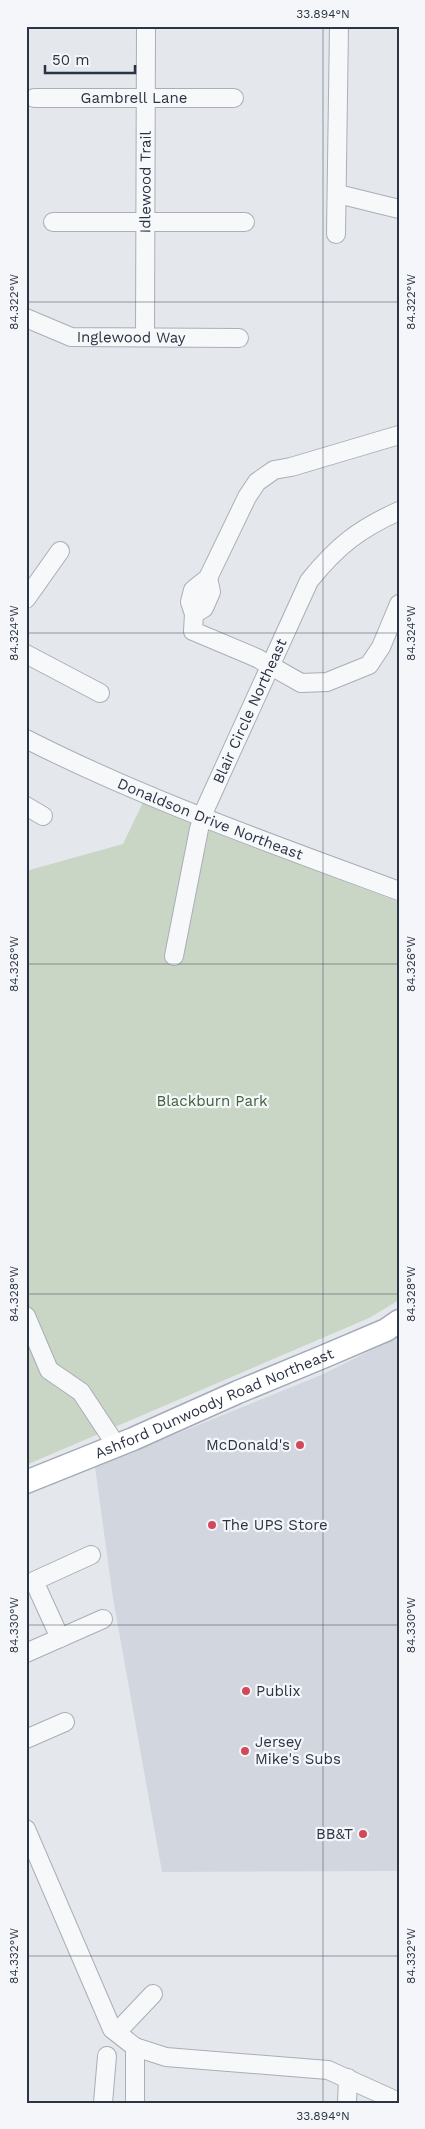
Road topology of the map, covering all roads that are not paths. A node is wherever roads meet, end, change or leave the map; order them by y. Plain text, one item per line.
1 (146, 26) edge
2 (339, 26) edge
3 (34, 98) dead end
4 (146, 98) junction
5 (234, 98) dead end
6 (338, 194) junction
7 (399, 209) edge
8 (53, 222) dead end
9 (146, 222) junction
10 (245, 222) dead end
11 (336, 234) dead end
12 (26, 318) edge
13 (145, 337) junction
14 (239, 338) dead end
15 (399, 435) edge
16 (399, 511) edge
17 (60, 552) dead end
18 (26, 599) edge
19 (399, 604) edge
20 (396, 620) edge
21 (26, 654) edge
22 (270, 666) junction
23 (100, 693) dead end
24 (26, 740) edge
25 (26, 806) edge
26 (43, 816) dead end
27 (203, 817) junction
28 (399, 891) edge
29 (174, 956) dead end
30 (26, 1316) edge
31 (395, 1327) edge
32 (116, 1444) junction
33 (26, 1482) edge
34 (91, 1555) dead end
35 (30, 1583) edge
36 (103, 1619) dead end
37 (60, 1638) junction
38 (26, 1653) edge
39 (65, 1722) dead end
40 (26, 1739) edge
41 (26, 1829) edge
42 (153, 1994) dead end
43 (117, 2032) junction
44 (135, 2047) junction
45 (107, 2056) dead end
46 (348, 2078) junction
47 (398, 2101) edge
48 (103, 2103) edge
49 (135, 2103) edge
50 (347, 2103) edge

1 - 4 street, Idlewood Trail
2 - 6 street
3 - 4 street, Gambrell Lane
4 - 5 street, Gambrell Lane
4 - 9 street, Idlewood Trail
6 - 7 street
6 - 11 street
8 - 9 street
9 - 10 street
9 - 13 street, Idlewood Trail
12 - 13 street, Inglewood Way
13 - 14 street, Inglewood Way
15 - 22 street
16 - 22 street, Blair Circle Northeast
17 - 18 street
19 - 20 street
20 - 22 street
21 - 23 street
22 - 27 street, Blair Circle Northeast
24 - 27 street, Donaldson Drive Northeast
25 - 26 street
27 - 28 street, Donaldson Drive Northeast
27 - 29 street, Blair Circle Northeast
30 - 32 street
31 - 32 main road, Ashford Dunwoody Road Northeast
32 - 33 main road, Ashford Dunwoody Road Northeast
34 - 35 street
35 - 37 street
36 - 37 street
37 - 38 street
39 - 40 street
41 - 43 street
42 - 43 street
43 - 44 street
44 - 46 street
44 - 49 street
45 - 48 street
46 - 47 street
46 - 50 street

